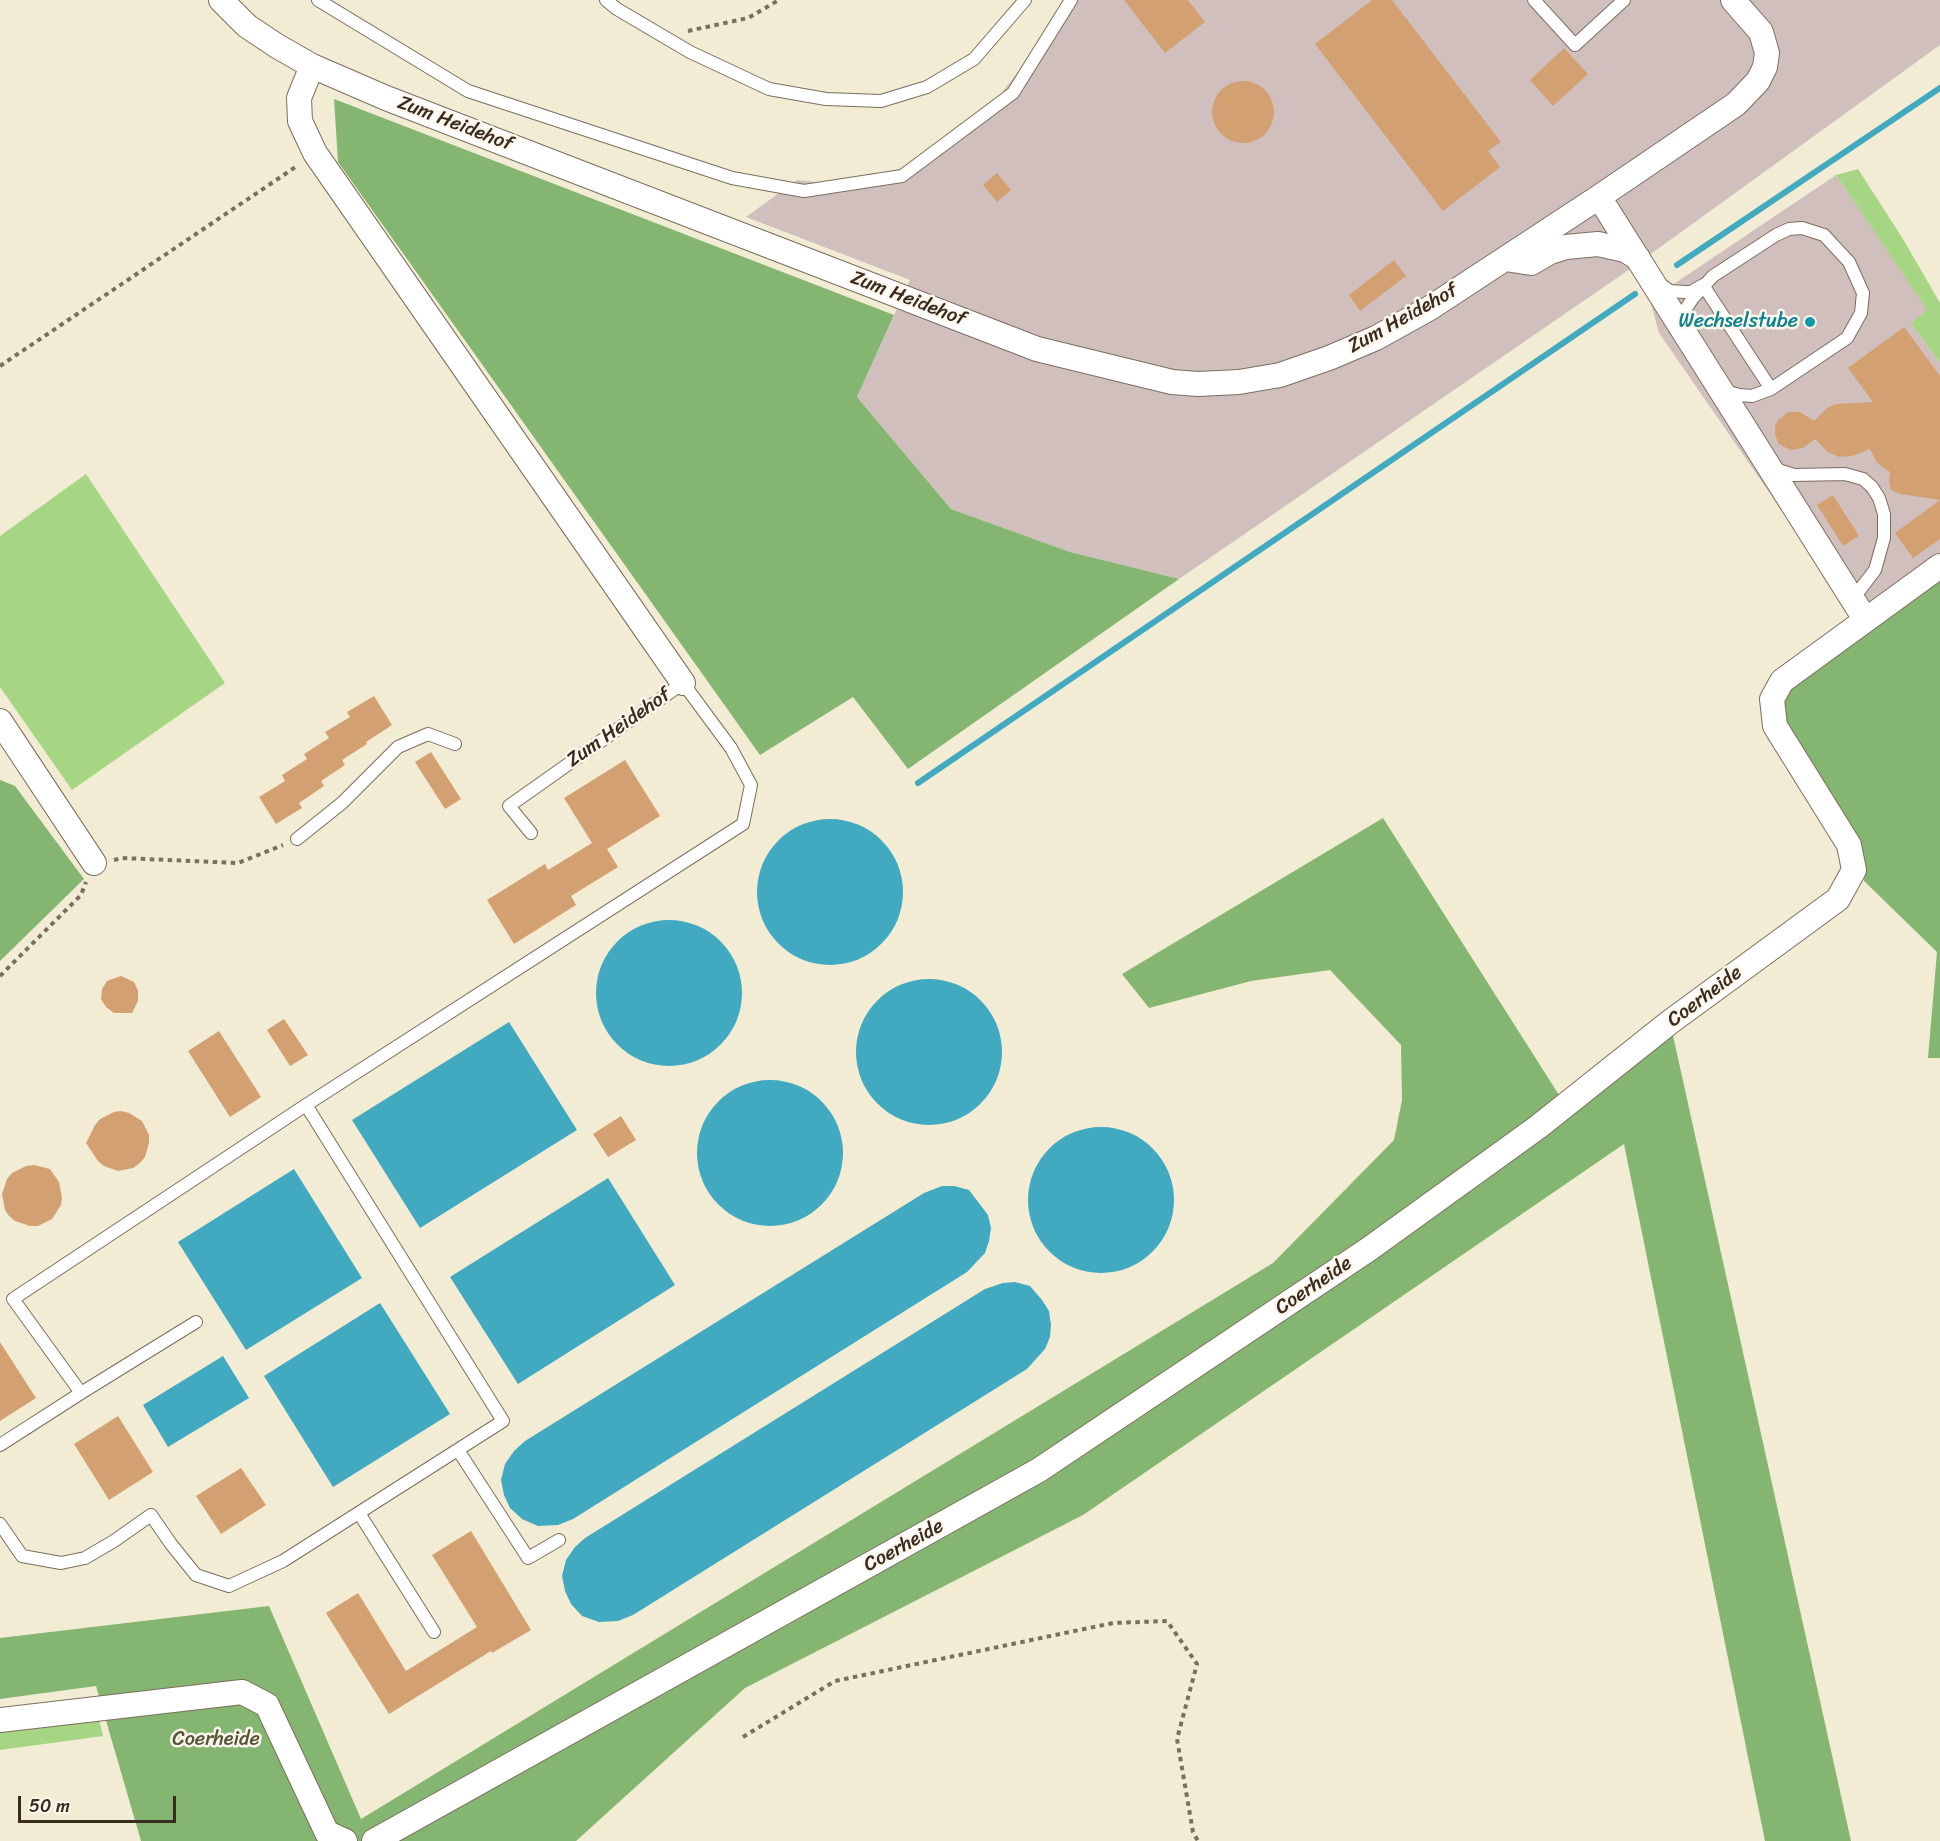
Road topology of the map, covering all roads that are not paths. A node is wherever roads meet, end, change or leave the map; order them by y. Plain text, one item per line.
1 (221, 0) edge
2 (318, 0) edge
3 (606, 0) edge
4 (1025, 0) edge
5 (1071, 0) edge
6 (1534, 0) edge
7 (1624, 0) edge
8 (1733, 0) edge
9 (312, 66) junction
10 (1599, 197) junction
11 (1505, 259) junction
12 (1643, 266) junction
13 (1703, 285) junction
14 (1677, 322) junction
15 (1721, 389) junction
16 (1771, 389) junction
17 (1770, 467) junction
18 (1940, 566) edge
19 (1858, 609) junction
20 (683, 682) junction
21 (0, 721) edge
22 (455, 744) dead end
23 (531, 833) dead end
24 (297, 839) road end
25 (94, 863) road end
26 (306, 1105) junction
27 (195, 1322) dead end
28 (81, 1393) junction
29 (0, 1445) edge
30 (458, 1450) junction
31 (359, 1513) junction
32 (0, 1524) edge
33 (559, 1540) dead end
34 (434, 1632) dead end
35 (0, 1720) edge
36 (345, 1841) edge
37 (374, 1841) edge

1 - 9 street, Zum Heidehof
2 - 5 lane
3 - 4 lane
6 - 7 lane
8 - 10 street, Zum Heidehof
9 - 11 street, Zum Heidehof
9 - 20 street, Zum Heidehof
10 - 11 street, Zum Heidehof
10 - 12 street
11 - 12 street
12 - 13 lane
12 - 14 street
13 - 14 lane
13 - 16 lane
13 - 16 lane
14 - 15 street
15 - 16 lane
15 - 17 street
17 - 19 street
17 - 19 lane
18 - 19 street, Coerheide
19 - 37 street, Coerheide
20 - 23 lane, Zum Heidehof
20 - 26 lane
21 - 25 street
22 - 24 lane
26 - 28 lane
26 - 30 lane
27 - 28 lane
28 - 29 lane
30 - 31 lane
30 - 33 lane
31 - 32 lane
31 - 34 lane
35 - 36 street

